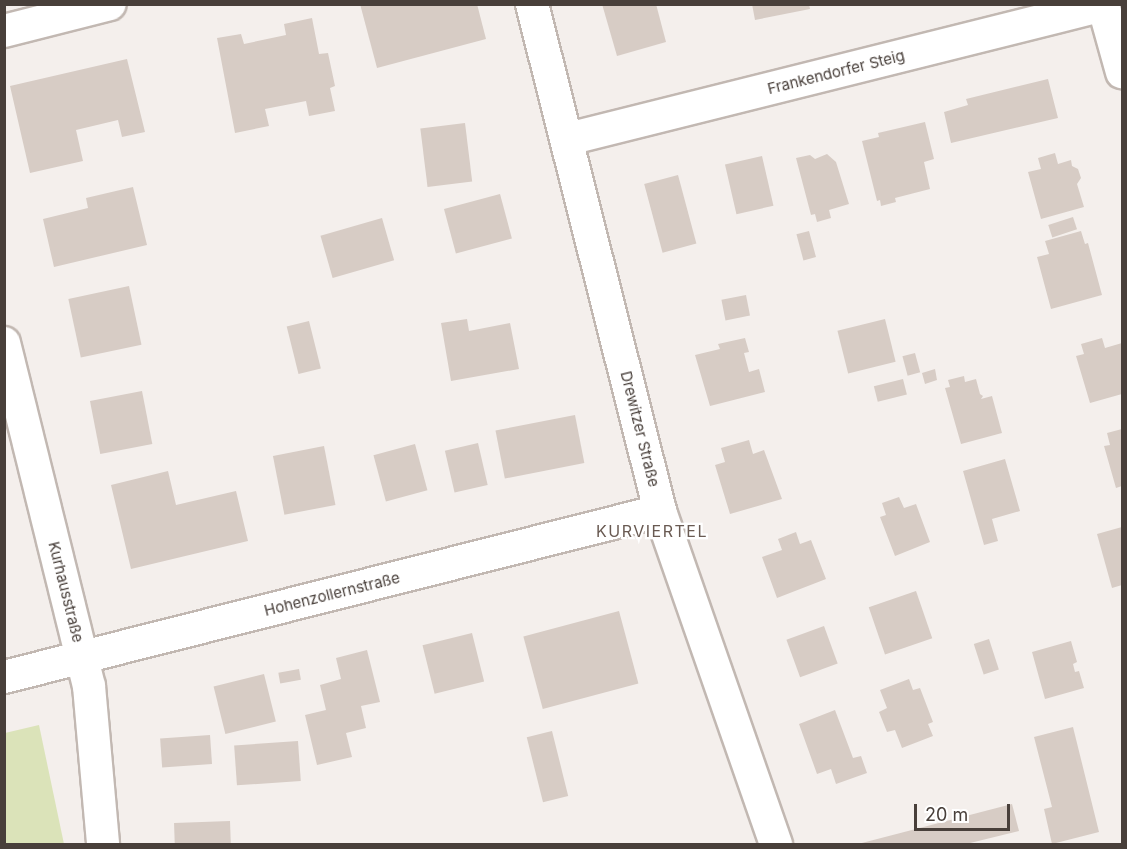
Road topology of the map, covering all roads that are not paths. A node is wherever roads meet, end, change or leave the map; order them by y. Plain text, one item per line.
1 (110, 4) edge
2 (532, 4) edge
3 (1104, 5) edge
4 (4, 31) edge
5 (1122, 72) edge
6 (568, 139) junction
7 (4, 343) edge
8 (660, 510) junction
9 (82, 658) junction
10 (4, 677) edge
11 (103, 844) edge
12 (776, 844) edge

1 - 4 street
2 - 6 street, Drewitzer Straße
3 - 5 street
3 - 6 street, Frankendorfer Steig
6 - 8 street, Drewitzer Straße
7 - 9 street, Kurhausstraße
8 - 9 street, Hohenzollernstraße
8 - 12 street, Drewitzer Straße
9 - 10 street, Hohenzollernstraße
9 - 11 street, Kurhausstraße

